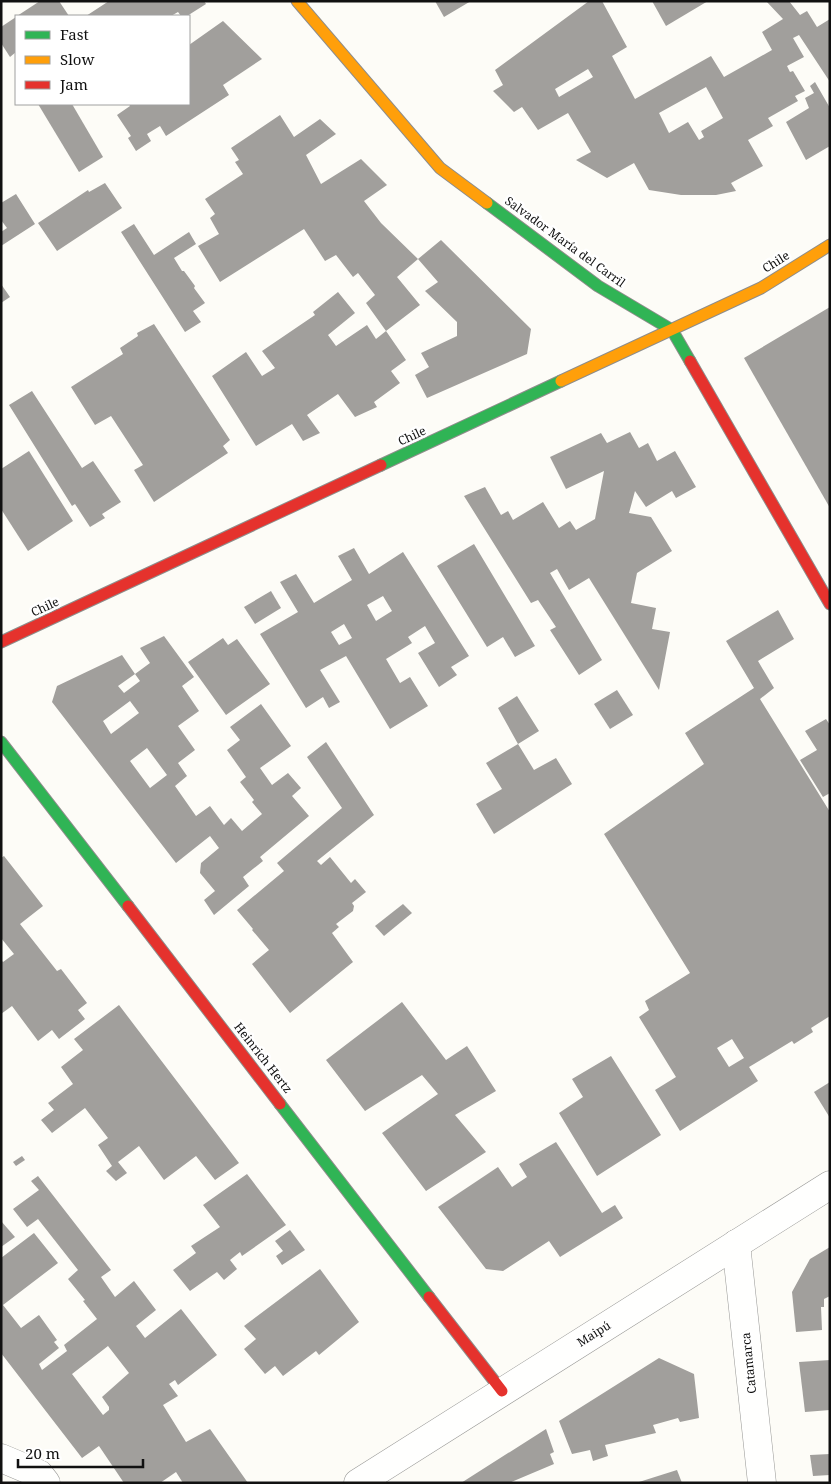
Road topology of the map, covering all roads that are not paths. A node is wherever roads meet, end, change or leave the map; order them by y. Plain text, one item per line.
1 (298, 1) edge
2 (830, 245) edge
3 (672, 330) junction
4 (830, 604) edge
5 (1, 642) edge
6 (1, 742) edge
7 (830, 1185) edge
8 (736, 1244) junction
9 (502, 1391) junction
10 (1, 1458) edge
11 (46, 1483) edge
12 (358, 1483) edge
13 (762, 1483) edge

1 - 3 street, Salvador María del Carril
2 - 3 street, Chile
3 - 4 street, Salvador María del Carril
3 - 5 street, Chile
6 - 9 street, Heinrich Hertz
7 - 8 street, Maipú
8 - 9 street, Maipú
8 - 13 street, Catamarca
9 - 12 street, Maipú
10 - 11 street

